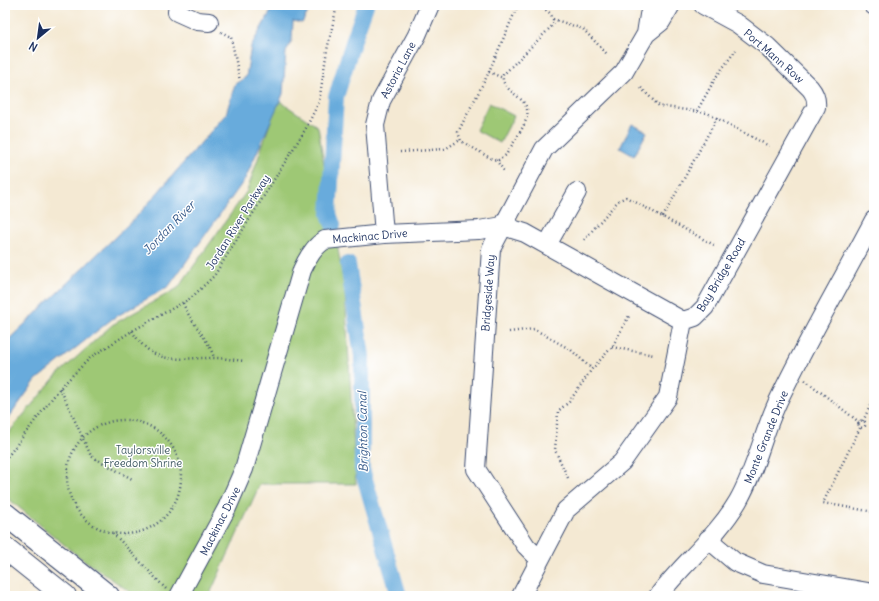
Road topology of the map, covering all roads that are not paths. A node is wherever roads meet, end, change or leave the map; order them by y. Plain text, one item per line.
1 (178, 5) edge
2 (430, 5) edge
3 (654, 5) edge
4 (671, 5) edge
5 (703, 5) edge
6 (214, 27) road end
7 (646, 34) junction
8 (817, 102) joint
9 (577, 192) dead end
10 (874, 220) edge
11 (503, 226) junction
12 (384, 234) junction
13 (547, 245) junction
14 (683, 321) junction
15 (5, 514) edge
16 (708, 540) junction
17 (5, 548) edge
18 (540, 560) junction
19 (874, 593) edge
20 (173, 594) edge
21 (66, 596) edge
22 (108, 596) edge
23 (521, 596) edge
24 (658, 596) edge

1 - 6 street
2 - 12 street, Astoria Lane
3 - 7 street, Bridgeside Way
4 - 7 street, Bridgeside Way
5 - 8 street, Port Mann Row
7 - 11 street, Bridgeside Way
8 - 14 street, Bay Bridge Road
9 - 13 street
10 - 16 street, Monte Grande Drive
11 - 12 street, Mackinac Drive
11 - 13 street, Mackinac Drive
11 - 18 street, Bridgeside Way
12 - 20 street, Mackinac Drive
13 - 14 street, Mackinac Drive
14 - 18 street
15 - 22 main road
16 - 19 street
16 - 24 street, Monte Grande Drive
17 - 21 main road
18 - 23 street

